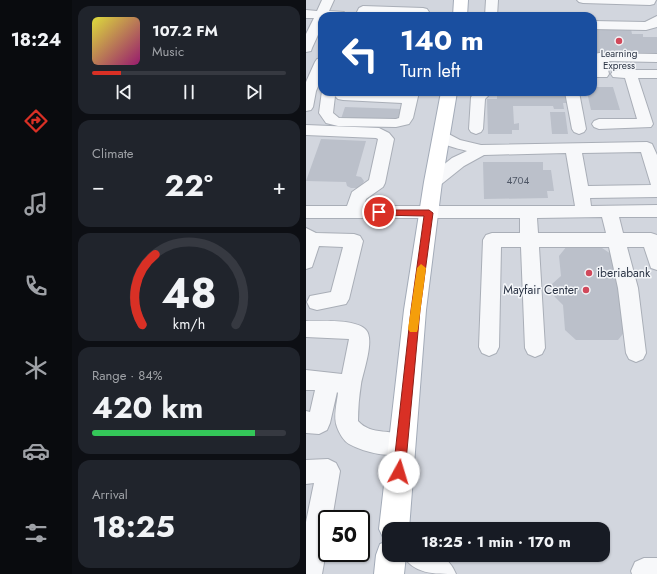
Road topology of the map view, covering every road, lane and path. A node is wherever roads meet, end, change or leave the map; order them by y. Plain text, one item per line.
1 (328, 0) edge
2 (372, 0) edge
3 (461, 0) edge
4 (492, 0) edge
5 (583, 0) edge
6 (650, 1) edge
7 (424, 8) edge
8 (322, 12) edge
9 (362, 12) edge
10 (460, 12) edge
11 (491, 12) edge
12 (306, 14) edge
13 (318, 14) edge
14 (657, 20) edge
15 (318, 22) edge
16 (597, 25) edge
17 (311, 40) edge
18 (597, 57) edge
19 (657, 58) edge
20 (317, 66) edge
21 (598, 74) edge
22 (630, 74) junction
23 (656, 76) edge
24 (312, 88) edge
25 (328, 96) edge
26 (343, 96) edge
27 (407, 96) edge
28 (411, 96) edge
29 (448, 96) edge
30 (479, 96) edge
31 (573, 96) edge
32 (306, 107) edge
33 (599, 124) dead end
34 (476, 129) dead end
35 (579, 129) dead end
36 (306, 130) edge
37 (441, 135) junction
38 (574, 148) junction
39 (481, 150) junction
40 (434, 182) junction
41 (657, 182) edge
42 (657, 191) edge
43 (581, 192) junction
44 (657, 211) edge
45 (306, 212) edge
46 (354, 212) junction
47 (528, 212) junction
48 (584, 212) junction
49 (609, 212) junction
50 (429, 213) junction
51 (309, 236) edge
52 (529, 240) junction
53 (616, 240) junction
54 (306, 262) edge
55 (657, 263) edge
56 (312, 301) edge
57 (308, 330) edge
58 (489, 347) dead end
59 (535, 348) dead end
60 (636, 353) dead end
61 (306, 380) edge
62 (328, 382) junction
63 (350, 384) junction
64 (306, 422) edge
65 (402, 444) junction
66 (306, 472) edge
67 (395, 522) edge
68 (390, 562) edge
69 (426, 562) edge
70 (657, 571) edge
71 (309, 574) edge
72 (389, 574) edge
73 (442, 574) edge
74 (645, 574) edge

1 - 8 street
2 - 7 street
3 - 10 main road
4 - 11 street
5 - 6 street
6 - 14 street
7 - 9 street
12 - 13 street
14 - 16 street
15 - 17 street
18 - 19 street
20 - 24 street
21 - 22 street
22 - 23 street
22 - 33 street
24 - 32 street
25 - 28 street
26 - 27 street
29 - 37 main road
30 - 34 street
31 - 35 street
36 - 46 street
37 - 39 street
37 - 40 main road
38 - 39 street
38 - 41 street
38 - 43 street
39 - 40 street
40 - 50 main road
42 - 43 street
43 - 48 street
44 - 49 street
45 - 46 street
46 - 50 street
47 - 48 street
47 - 50 street
47 - 52 street
48 - 49 street
49 - 53 street
50 - 65 main road
51 - 54 street
51 - 56 street
52 - 53 street
52 - 58 street
52 - 59 street
53 - 55 street
53 - 60 street
56 - 57 street
57 - 63 street
61 - 62 street
62 - 63 street
62 - 64 street
63 - 65 street
65 - 67 main road
66 - 71 street
68 - 72 main road
69 - 73 street
70 - 74 street

